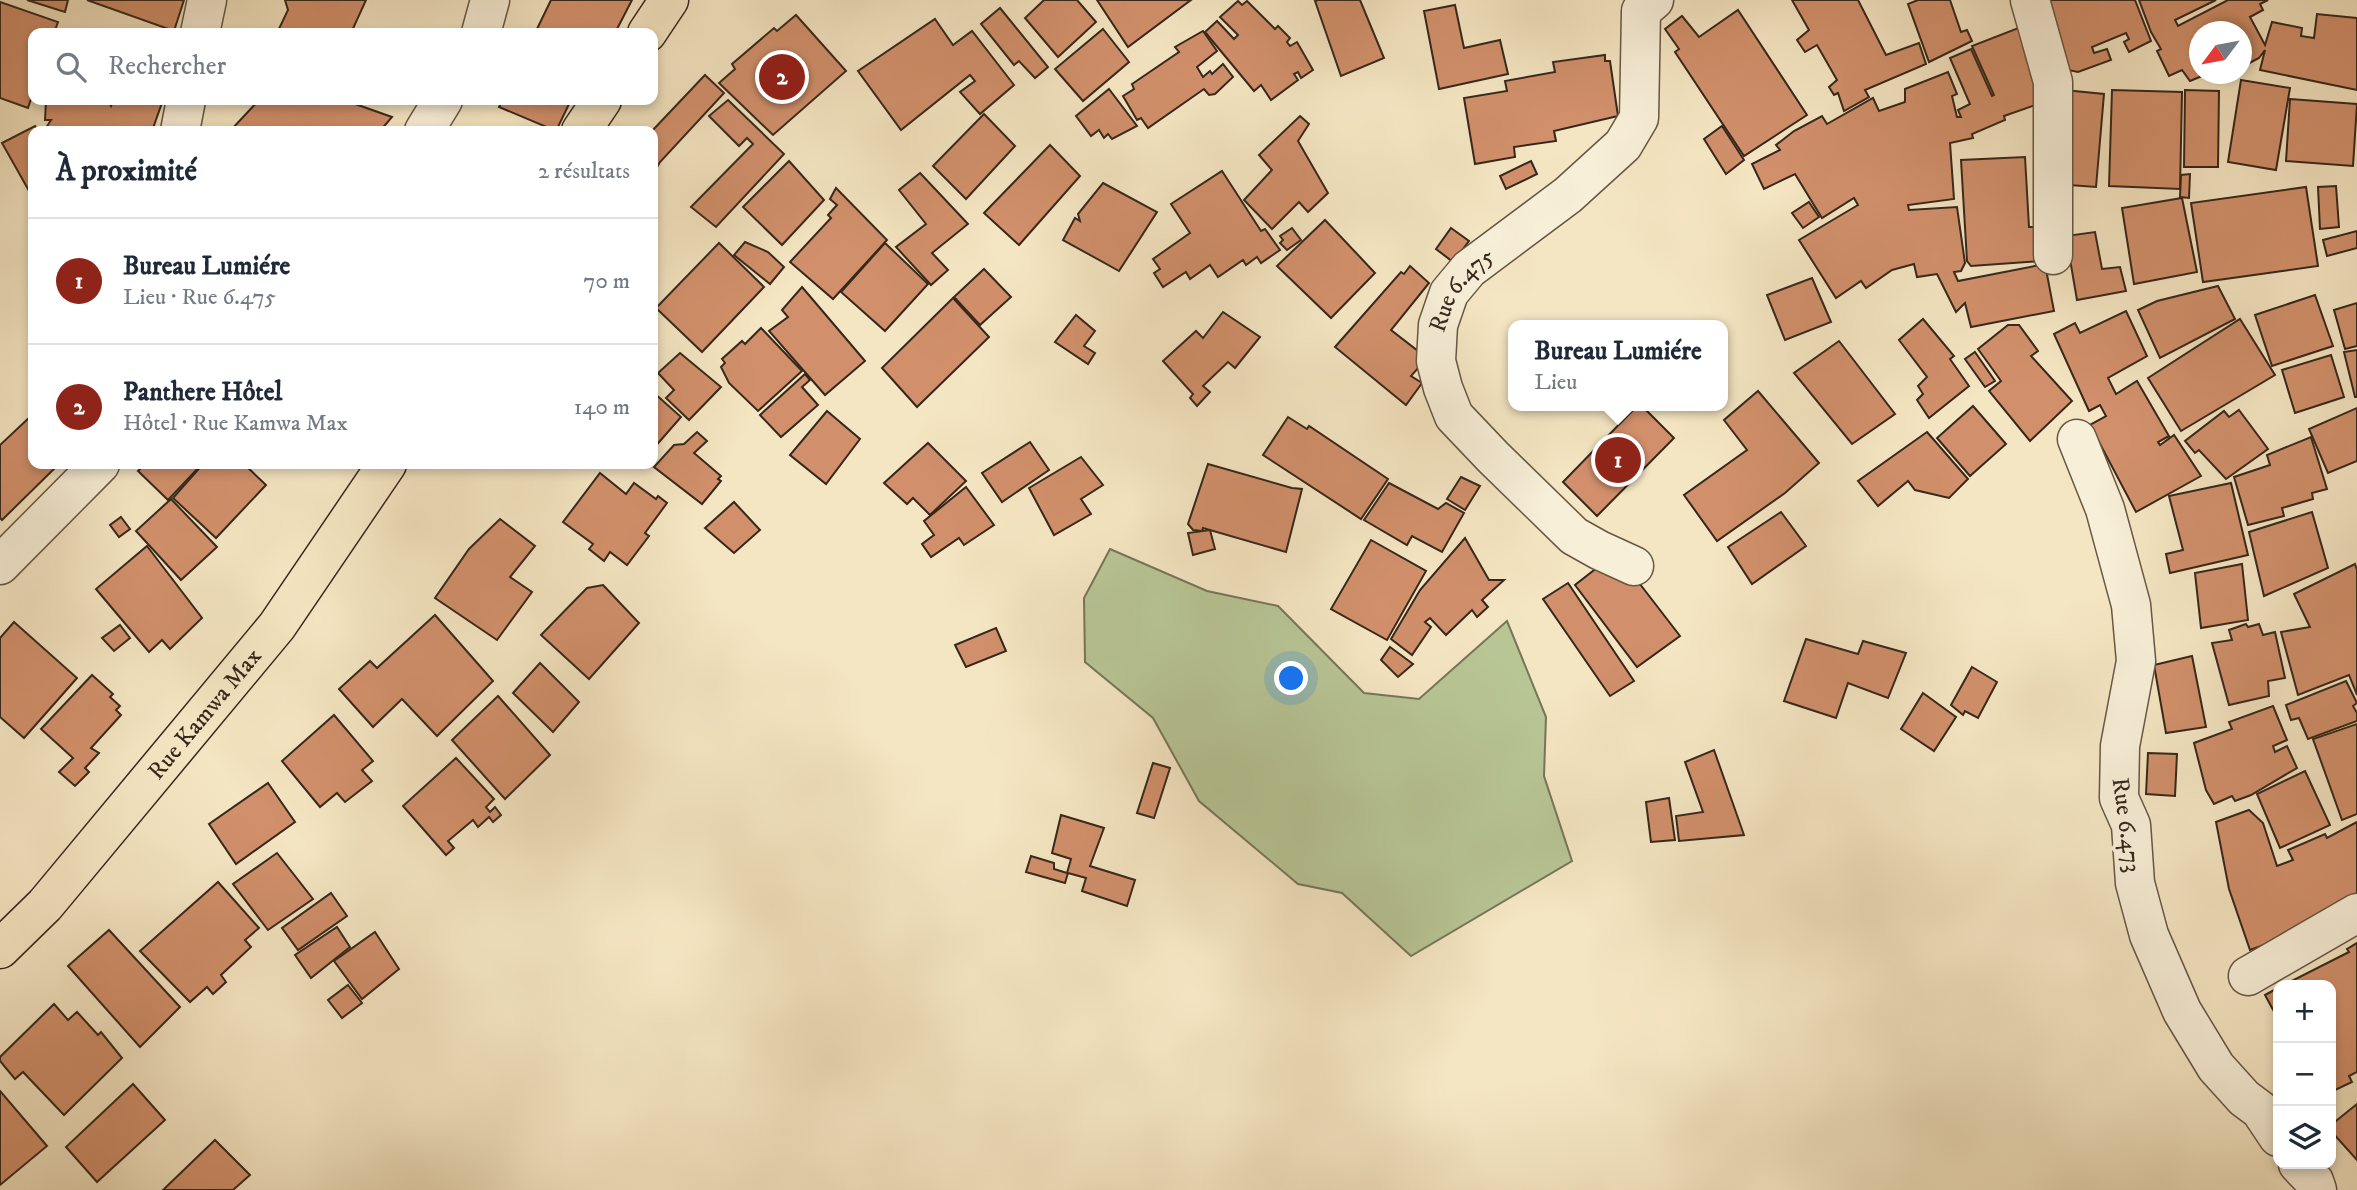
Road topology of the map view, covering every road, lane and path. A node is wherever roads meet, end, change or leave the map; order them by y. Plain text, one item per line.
1 (207, 0) edge
2 (490, 0) edge
3 (669, 0) edge
4 (1654, 0) edge
5 (2030, 0) edge
6 (201, 28) edge
7 (482, 28) edge
8 (650, 28) edge
9 (185, 105) edge
10 (440, 105) edge
11 (599, 105) edge
12 (181, 126) edge
13 (427, 126) edge
14 (584, 126) edge
15 (2053, 256) dead end
16 (2077, 439) dead end
17 (95, 469) edge
18 (384, 469) edge
19 (0, 565) edge
20 (1634, 566) dead end
21 (2357, 913) edge
22 (0, 949) edge
23 (2248, 976) dead end
24 (2273, 1130) edge
25 (2303, 1169) edge
26 (2317, 1190) edge

1 - 6 street
2 - 7 street
3 - 8 main road
4 - 20 street, Rue 6.475
5 - 15 street
9 - 12 street
10 - 13 street
11 - 14 main road
16 - 24 street, Rue 6.473
17 - 19 street
18 - 22 main road, Rue Kamwa Max
21 - 23 street
25 - 26 street

